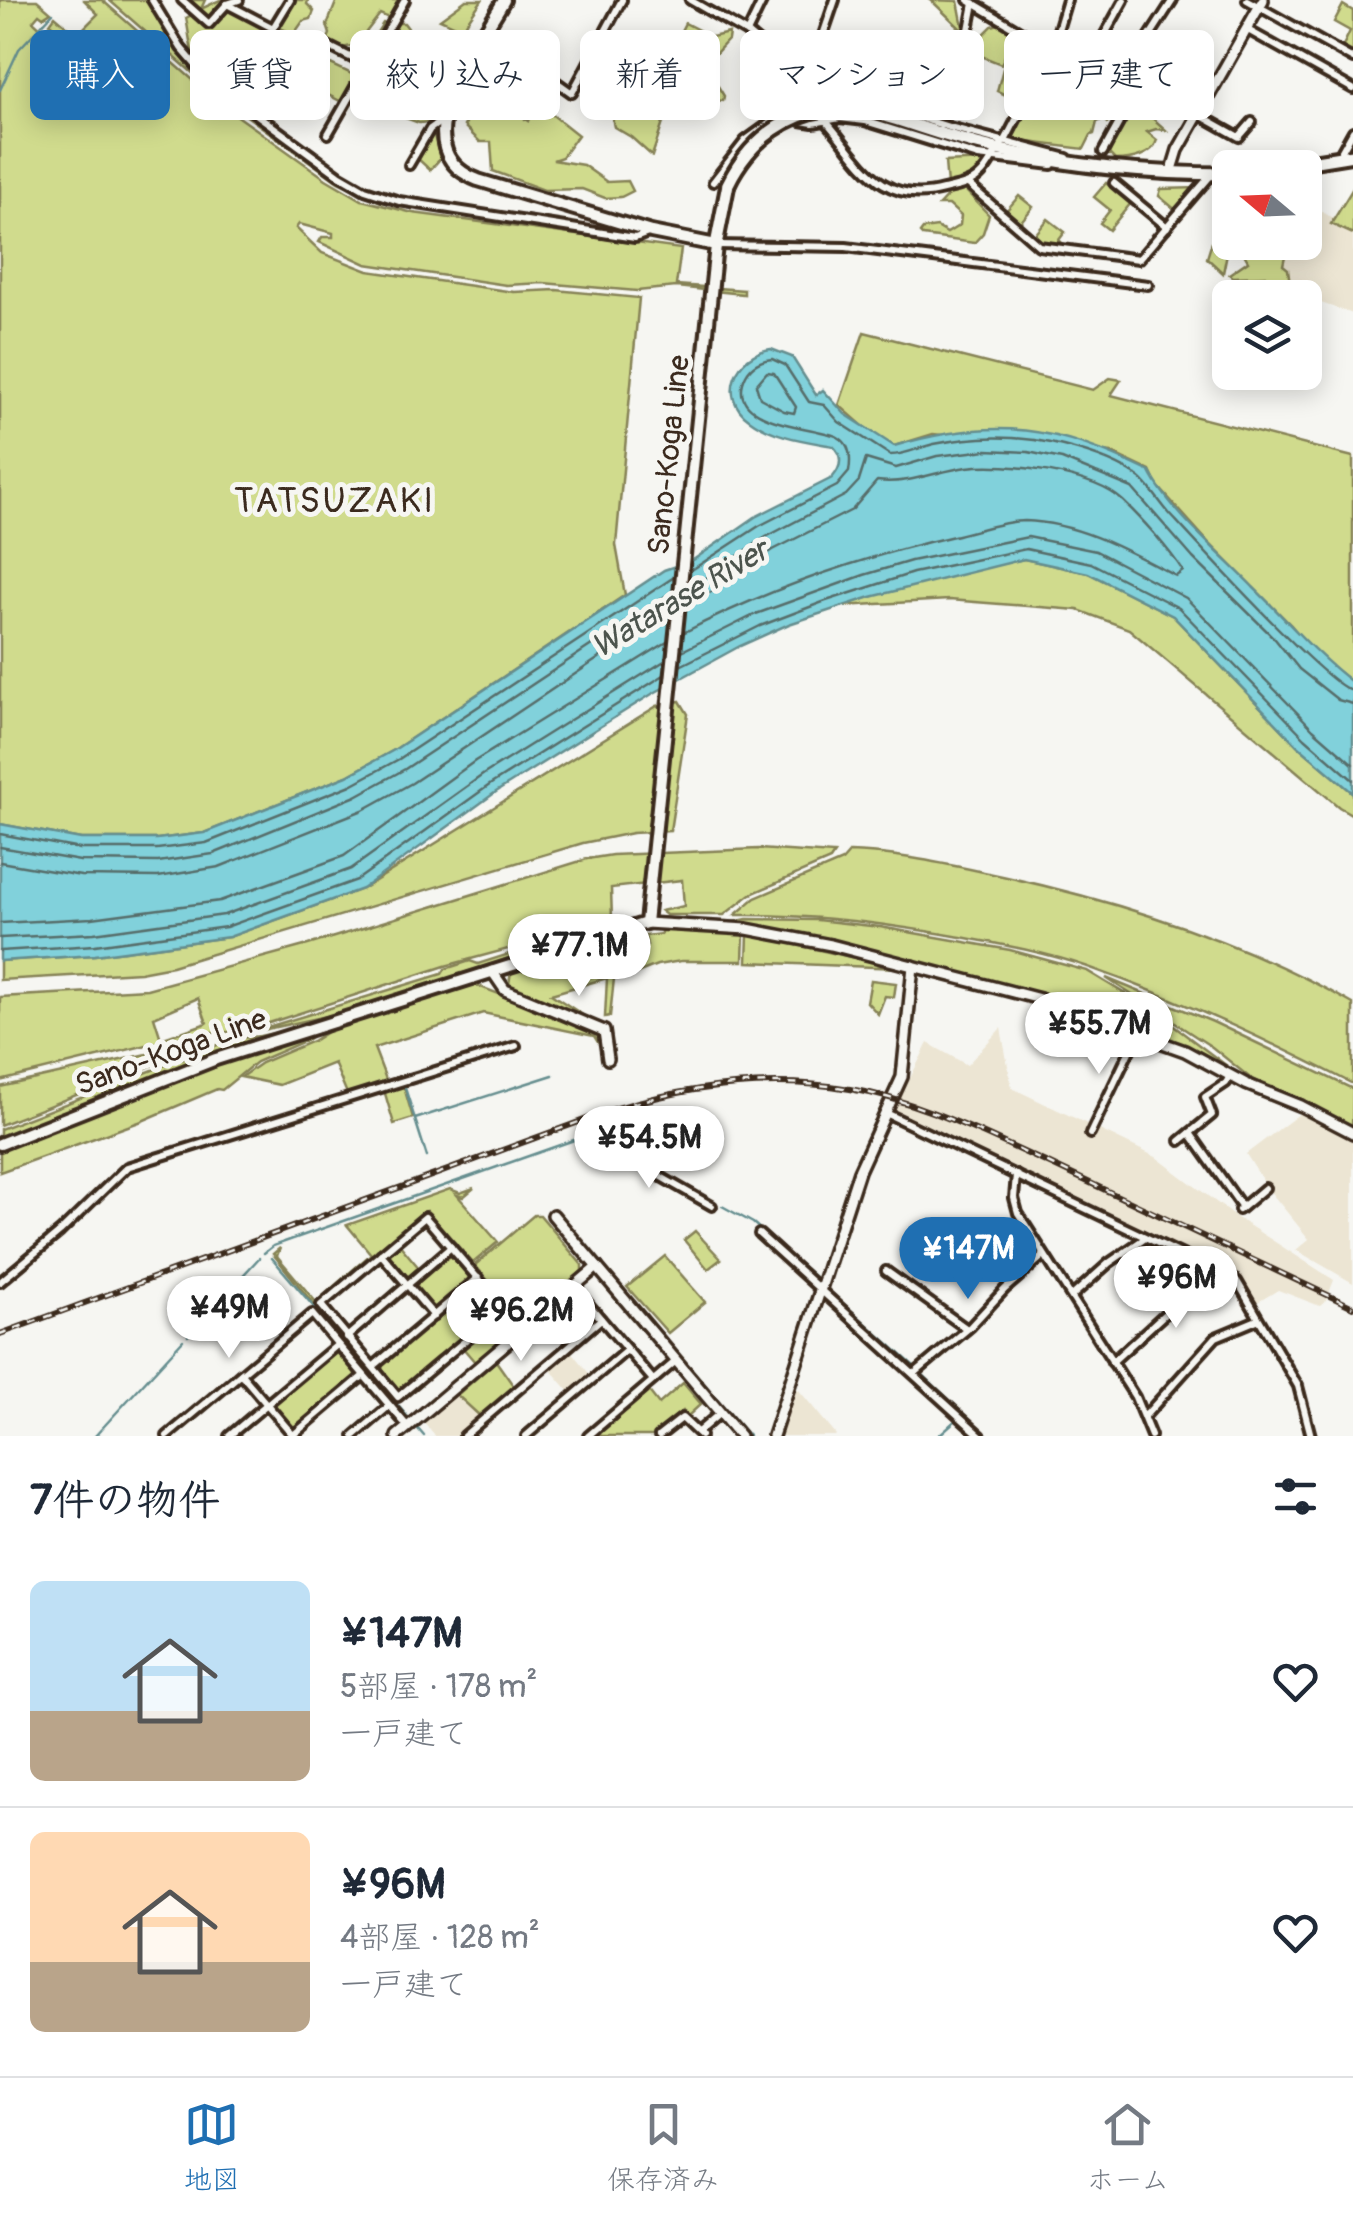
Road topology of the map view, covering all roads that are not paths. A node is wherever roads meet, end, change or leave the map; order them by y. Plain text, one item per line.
1 (152, 0) edge
2 (182, 0) edge
3 (239, 0) edge
4 (290, 0) edge
5 (405, 0) edge
6 (504, 0) edge
7 (622, 0) edge
8 (690, 0) edge
9 (763, 0) edge
10 (835, 0) edge
11 (1068, 0) edge
12 (1124, 0) edge
13 (1173, 0) edge
14 (1248, 0) edge
15 (976, 2) edge
16 (1262, 3) edge
17 (227, 4) junction
18 (387, 30) edge
19 (487, 30) edge
20 (743, 30) edge
21 (748, 30) edge
22 (825, 30) edge
23 (969, 30) edge
24 (1020, 30) edge
25 (1058, 30) edge
26 (1107, 30) edge
27 (1154, 30) edge
28 (1246, 30) junction
29 (1353, 58) edge
30 (560, 84) edge
31 (1214, 86) edge
32 (1353, 89) edge
33 (350, 95) edge
34 (443, 120) joint
35 (774, 120) edge
36 (825, 120) junction
37 (913, 120) edge
38 (1013, 120) edge
39 (1120, 120) edge
40 (1195, 120) edge
41 (1209, 120) edge
42 (801, 121) dead end
43 (1252, 122) dead end
44 (1353, 132) edge
45 (328, 134) dead end
46 (996, 150) junction
47 (1102, 152) dead end
48 (1353, 155) edge
49 (1338, 157) junction
50 (1322, 160) edge
51 (409, 165) dead end
52 (1171, 174) junction
53 (1212, 174) joint
54 (714, 182) dead end
55 (1114, 183) dead end
56 (968, 184) junction
57 (1167, 227) junction
58 (651, 232) junction
59 (715, 250) junction
60 (1148, 285) dead end
61 (647, 917) junction
62 (913, 966) junction
63 (492, 970) junction
64 (1138, 1032) junction
65 (516, 1046) dead end
66 (608, 1059) dead end
67 (1230, 1075) junction
68 (886, 1113) junction
69 (1353, 1132) edge
70 (1190, 1133) junction
71 (1090, 1134) dead end
72 (607, 1140) dead end
73 (1180, 1140) dead end
74 (0, 1144) edge
75 (1016, 1175) junction
76 (1265, 1188) dead end
77 (712, 1206) dead end
78 (553, 1215) dead end
79 (759, 1234) dead end
80 (1144, 1240) junction
81 (452, 1247) junction
82 (381, 1254) junction
83 (1044, 1255) junction
84 (596, 1267) junction
85 (1212, 1270) junction
86 (886, 1271) dead end
87 (478, 1278) junction
88 (0, 1282) edge
89 (408, 1284) junction
90 (574, 1287) junction
91 (820, 1288) junction
92 (1072, 1296) junction
93 (504, 1308) junction
94 (434, 1316) junction
95 (601, 1319) junction
96 (1257, 1320) junction
97 (967, 1329) junction
98 (522, 1330) junction
99 (347, 1336) junction
100 (337, 1345) junction
101 (627, 1350) junction
102 (676, 1361) junction
103 (1112, 1362) junction
104 (374, 1366) junction
105 (241, 1374) junction
106 (914, 1374) junction
107 (363, 1376) junction
108 (653, 1380) junction
109 (267, 1404) junction
110 (389, 1406) junction
111 (720, 1413) junction
112 (1144, 1416) junction
113 (408, 1427) junction
114 (699, 1434) edge
115 (292, 1435) edge
116 (167, 1436) edge
117 (229, 1436) edge
118 (354, 1436) edge
119 (397, 1436) edge
120 (464, 1436) edge
121 (526, 1436) edge
122 (588, 1436) edge
123 (659, 1436) edge
124 (740, 1436) edge
125 (773, 1436) edge
126 (981, 1436) edge
127 (1151, 1436) edge
128 (1311, 1436) edge

1 - 58 street
2 - 17 street
3 - 17 street
4 - 17 street
5 - 18 street
6 - 19 main road
7 - 30 street
8 - 20 street
9 - 21 street
10 - 22 street
11 - 25 street
12 - 26 street
13 - 27 street
14 - 16 street
15 - 23 street
15 - 24 street
16 - 28 street
16 - 29 street
28 - 31 street
28 - 32 street
33 - 45 street
34 - 51 street
34 - 58 main road
35 - 54 street
36 - 42 street
36 - 46 street
36 - 56 street
37 - 46 street
38 - 46 street
39 - 47 street
40 - 52 street
41 - 43 street
44 - 49 street
46 - 52 highway
46 - 56 street
46 - 59 highway, bridge
48 - 49 highway
49 - 50 highway
52 - 53 highway
53 - 57 street
55 - 57 street
56 - 57 street
58 - 59 main road
59 - 60 street
59 - 61 main road, Sano-Koga Line
61 - 62 street
61 - 63 main road, Sano-Koga Line
62 - 64 street
62 - 68 street
63 - 66 street
63 - 74 main road, Sano-Koga Line
64 - 67 street
64 - 71 street
65 - 88 street
67 - 69 street
67 - 70 street
68 - 75 street
68 - 91 street
70 - 73 street
70 - 76 street
72 - 77 street
75 - 80 street
75 - 83 street
78 - 84 street
79 - 91 street
80 - 85 street
80 - 92 street
81 - 82 street
81 - 87 street
81 - 89 street
82 - 89 street
82 - 99 street
83 - 92 street
83 - 97 street
84 - 90 street
84 - 102 street
85 - 96 street
85 - 103 street
86 - 97 street
87 - 93 street
87 - 94 street
89 - 94 street
89 - 99 street
90 - 95 street
90 - 98 street
91 - 106 street
91 - 125 street
92 - 103 street
93 - 98 street
93 - 104 street
94 - 104 street
95 - 101 street
95 - 120 street
96 - 112 street
96 - 128 street
97 - 106 street
98 - 113 street
99 - 104 street
100 - 105 street
100 - 107 street
100 - 109 street
101 - 108 street
101 - 121 street
102 - 108 street
102 - 111 street
103 - 112 street
105 - 109 street
105 - 116 street
106 - 126 street
107 - 110 street
107 - 115 street
108 - 122 street
109 - 115 street
109 - 117 street
110 - 113 street
110 - 118 street
111 - 114 street
111 - 124 street
112 - 127 street
113 - 119 street
114 - 123 street

